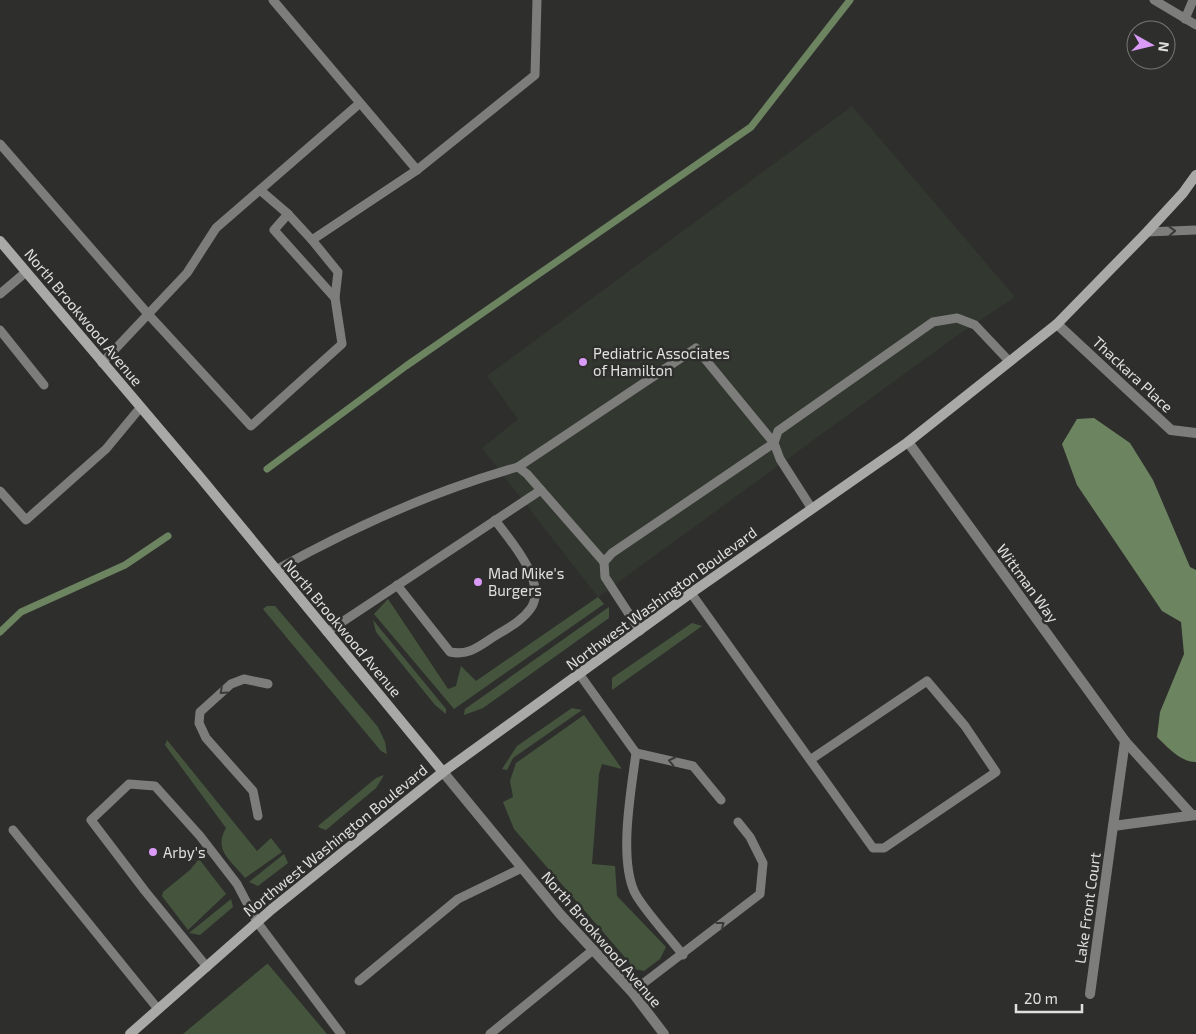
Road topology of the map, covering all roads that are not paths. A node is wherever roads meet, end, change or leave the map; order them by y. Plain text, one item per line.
1 (273, 0) edge
2 (537, 0) edge
3 (1154, 0) edge
4 (1193, 0) edge
5 (1185, 18) junction
6 (1196, 25) edge
7 (360, 103) junction
8 (0, 144) edge
9 (417, 170) junction
10 (1196, 174) edge
11 (260, 190) junction
12 (288, 214) junction
13 (1196, 230) edge
14 (1147, 232) junction
15 (312, 240) junction
16 (0, 241) edge
17 (26, 272) junction
18 (0, 294) edge
19 (335, 298) junction
20 (148, 314) junction
21 (1057, 324) junction
22 (0, 330) edge
23 (1009, 361) junction
24 (102, 363) junction
25 (44, 385) dead end
26 (140, 408) junction
27 (1196, 433) edge
28 (908, 442) junction
29 (774, 444) junction
30 (518, 467) junction
31 (0, 490) edge
32 (541, 490) junction
33 (812, 509) junction
34 (495, 520) junction
35 (604, 562) junction
36 (276, 570) junction
37 (397, 585) junction
38 (691, 594) junction
39 (640, 631) junction
40 (327, 632) junction
41 (580, 675) junction
42 (268, 684) dead end
43 (1125, 741) junction
44 (636, 754) junction
45 (810, 760) junction
46 (443, 772) junction
47 (721, 800) dead end
48 (1194, 815) edge
49 (258, 816) dead end
50 (738, 822) dead end
51 (1113, 826) junction
52 (14, 830) dead end
53 (522, 868) junction
54 (258, 922) junction
55 (593, 950) junction
56 (683, 955) junction
57 (207, 966) junction
58 (359, 981) dead end
59 (632, 992) junction
60 (1090, 994) dead end
61 (158, 1009) junction
62 (130, 1034) edge
63 (341, 1034) edge
64 (490, 1034) edge
65 (664, 1034) edge

1 - 7 lane
2 - 9 lane
3 - 5 lane
4 - 5 lane
5 - 6 lane
7 - 9 lane
7 - 11 lane
8 - 20 lane
9 - 15 lane
10 - 14 main road, Northwest Washington Boulevard
11 - 12 lane
11 - 20 lane
12 - 15 lane
12 - 19 lane
14 -> 13 lane
14 - 21 main road, Northwest Washington Boulevard
15 - 19 lane
16 - 17 main road, North Brookwood Avenue
17 - 18 lane
17 - 24 main road, North Brookwood Avenue
19 - 20 lane
20 - 24 lane
21 - 23 main road, Northwest Washington Boulevard
21 - 27 street, Thackara Place
22 - 25 lane
23 - 28 main road, Northwest Washington Boulevard
23 - 29 lane
24 - 26 main road, North Brookwood Avenue
26 - 31 lane
26 - 36 main road, North Brookwood Avenue
28 - 33 main road, Northwest Washington Boulevard
28 - 43 street, Wittman Way
29 - 30 lane
29 - 33 lane
29 - 35 lane
30 - 32 lane
30 - 36 lane
32 - 34 lane
32 - 35 lane
33 - 38 main road, Northwest Washington Boulevard
34 - 37 lane
34 - 37 lane
35 - 39 lane
36 - 40 main road, North Brookwood Avenue
37 - 40 lane
38 - 39 main road, Northwest Washington Boulevard
38 - 45 lane
39 - 41 main road, Northwest Washington Boulevard
40 - 46 main road, North Brookwood Avenue
41 - 44 lane
41 - 46 main road, Northwest Washington Boulevard
42 -> 49 lane
43 - 48 street, Wittman Way
43 - 51 street
47 -> 44 lane
44 - 56 lane
45 - 45 lane
46 - 53 street, North Brookwood Avenue
46 - 54 main road, Northwest Washington Boulevard
48 - 51 street, Wittman Way
56 -> 50 lane
51 - 60 street, Lake Front Court
52 - 61 lane
53 - 55 street, North Brookwood Avenue
53 - 58 lane
54 - 57 main road, Northwest Washington Boulevard
54 - 57 lane
54 - 63 lane
55 - 59 street, North Brookwood Avenue
55 - 64 lane
56 - 59 lane
57 - 61 main road, Northwest Washington Boulevard
59 - 65 street, North Brookwood Avenue
61 - 62 main road, Northwest Washington Boulevard

